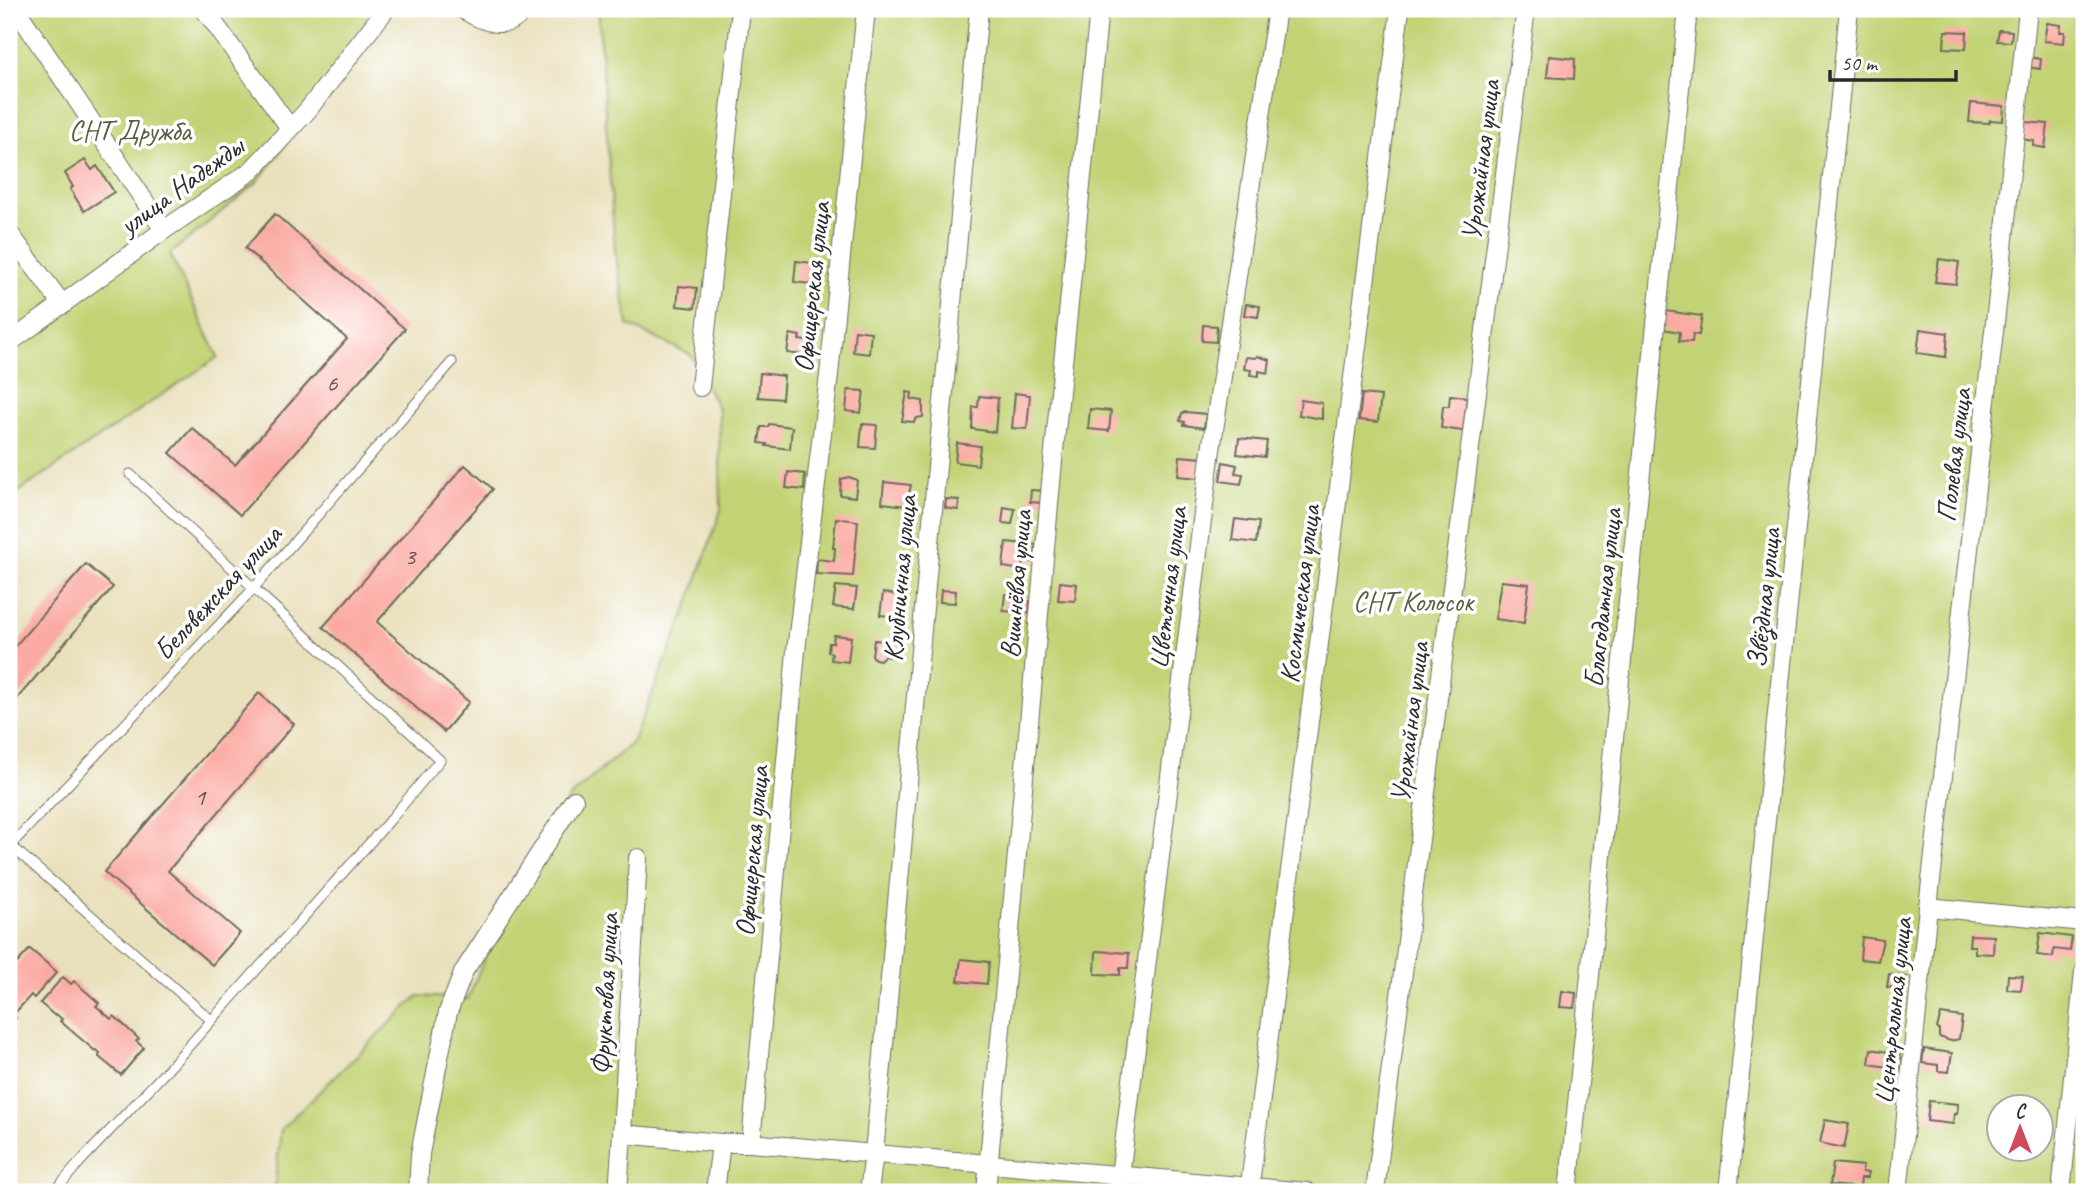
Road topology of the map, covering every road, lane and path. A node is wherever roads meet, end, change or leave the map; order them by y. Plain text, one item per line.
1 (16, 9) edge
2 (204, 9) edge
3 (386, 9) edge
4 (462, 9) edge
5 (523, 9) edge
6 (741, 9) edge
7 (866, 9) edge
8 (979, 9) edge
9 (1099, 9) edge
10 (1277, 9) edge
11 (1399, 9) edge
12 (1526, 9) edge
13 (1688, 9) edge
14 (1849, 9) edge
15 (2028, 9) edge
16 (290, 128) junction
17 (164, 230) junction
18 (9, 233) edge
19 (63, 304) junction
20 (9, 343) edge
21 (452, 362) dead end
22 (701, 387) dead end
23 (130, 474) dead end
24 (253, 589) junction
25 (574, 800) dead end
26 (9, 846) edge
27 (638, 858) dead end
28 (1928, 907) junction
29 (2084, 922) edge
30 (2084, 972) edge
31 (211, 1019) junction
32 (2078, 1082) edge
33 (622, 1134) junction
34 (720, 1143) junction
35 (751, 1143) junction
36 (874, 1153) junction
37 (988, 1164) junction
38 (1119, 1184) edge
39 (1250, 1189) edge
40 (54, 1192) edge
41 (418, 1192) edge
42 (618, 1192) edge
43 (715, 1192) edge
44 (869, 1192) edge
45 (986, 1192) edge
46 (1307, 1192) edge
47 (1375, 1192) edge
48 (1568, 1192) edge
49 (1728, 1192) edge
50 (1898, 1192) edge
51 (2061, 1192) edge

1 - 17 street
2 - 16 street
3 - 16 street, улица Надежды
4 - 5 street
6 - 22 street
7 - 35 street, Офицерская улица
8 - 36 street, Клубничная улица
9 - 37 street, Вишнёвая улица
10 - 38 street, Цветочная улица
11 - 39 street, Космическая улица
12 - 47 street, Урожайная улица
13 - 48 street, Благодатная улица
14 - 49 street, Звёздная улица
15 - 28 street, Полевая улица
16 - 17 street, улица Надежды
17 - 19 street, улица Надежды
18 - 19 street
19 - 20 street, улица Надежды
21 - 24 lane, Беловежская улица
23 - 24 lane
24 - 26 lane, Беловежская улица
24 - 31 lane
25 - 41 street
26 - 31 lane
27 - 33 street, Фруктовая улица
28 - 29 street, Центральная улица
28 - 50 street, Центральная улица
30 - 32 street
31 - 40 lane
32 - 51 street
33 - 34 street
33 - 42 street, Фруктовая улица
34 - 35 street
34 - 43 street
35 - 36 street
36 - 37 street
36 - 44 street, Клубничная улица
37 - 38 street
37 - 45 street, Вишнёвая улица
38 - 39 street
39 - 46 street

